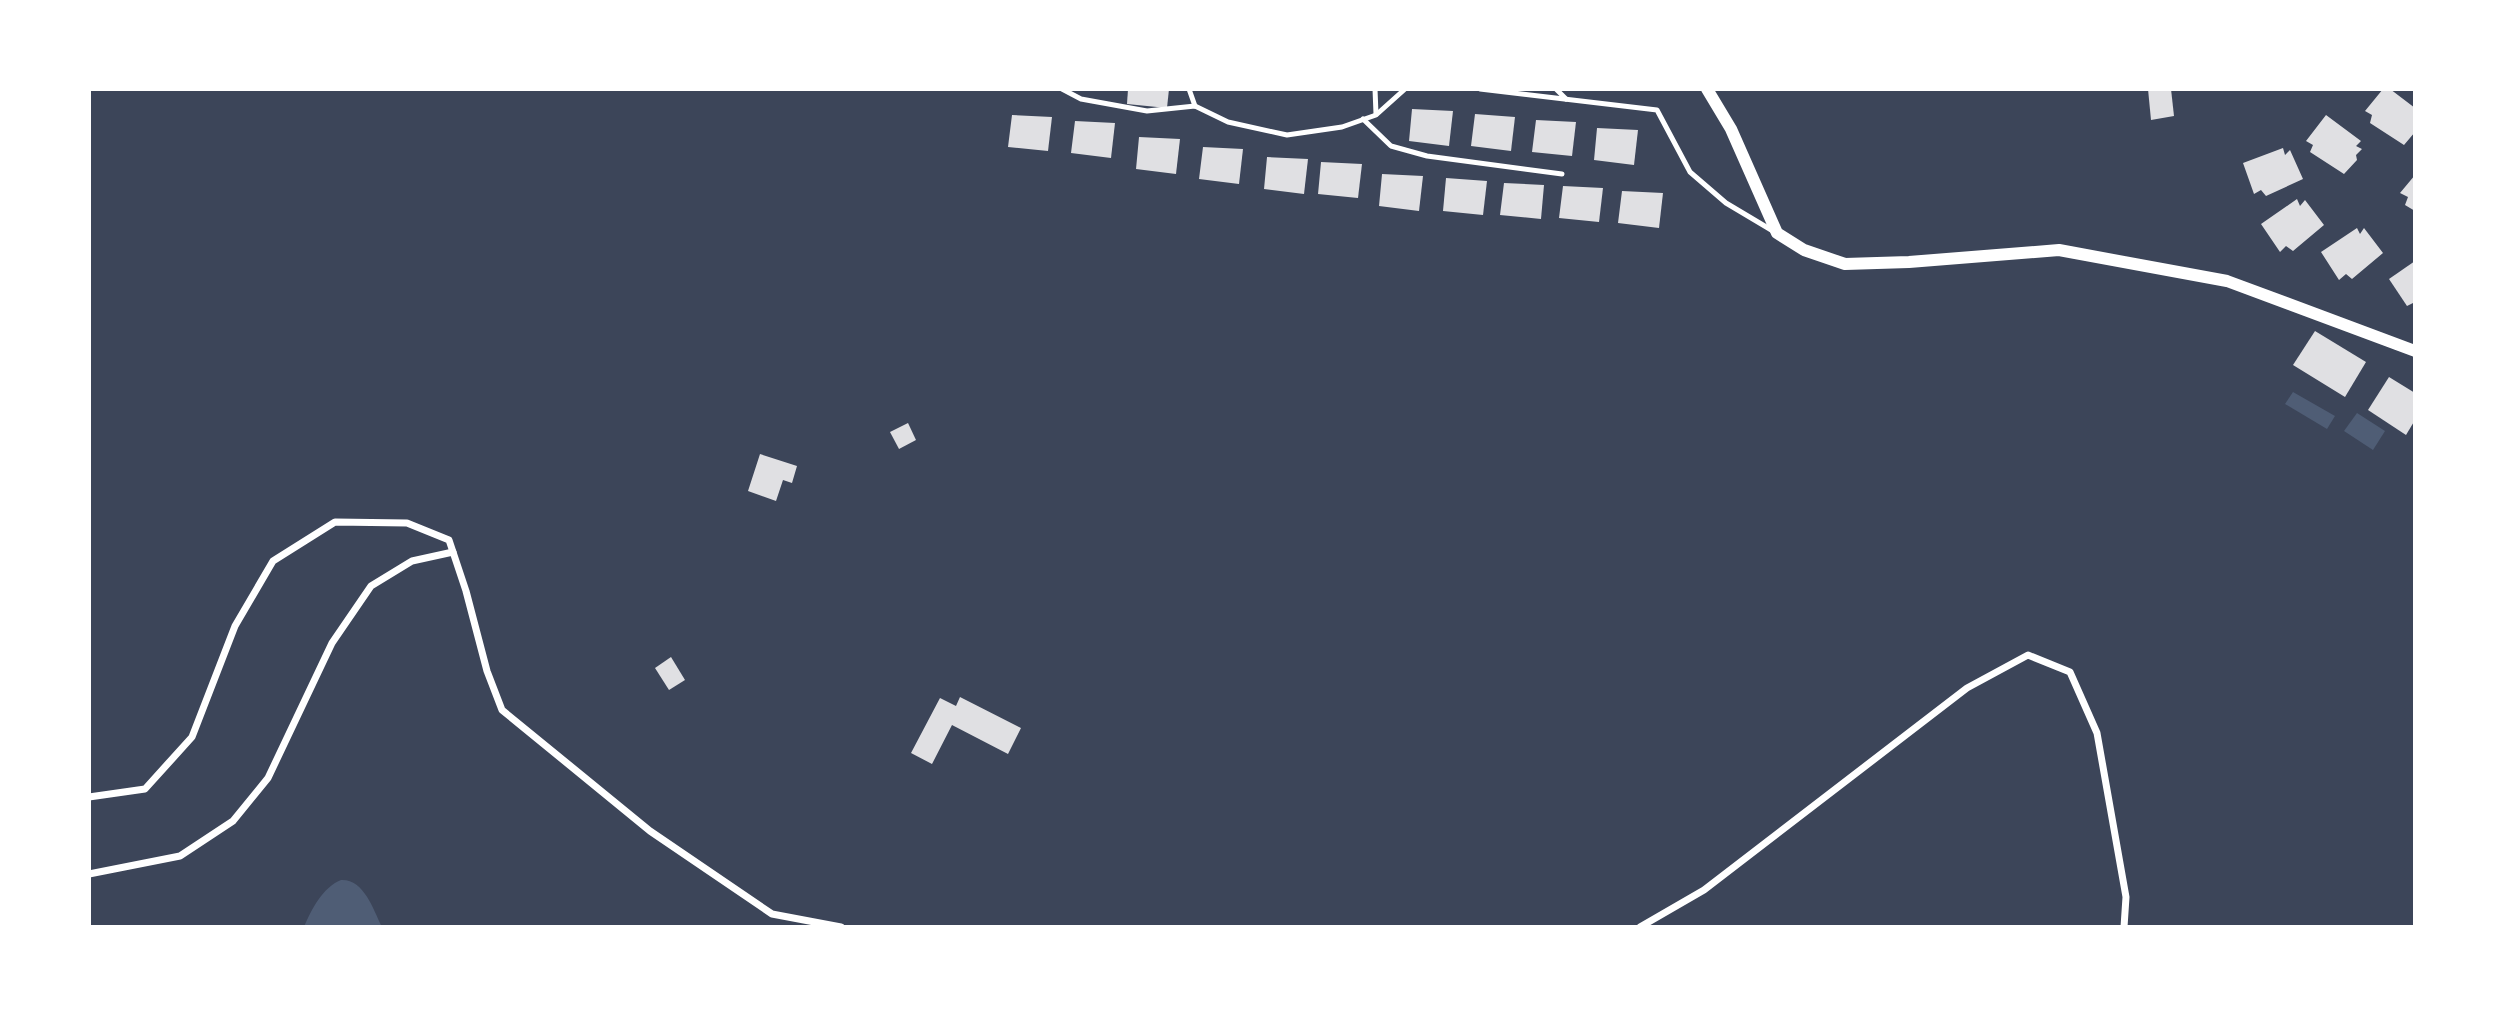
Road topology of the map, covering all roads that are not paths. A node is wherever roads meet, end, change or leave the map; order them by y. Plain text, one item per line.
1 (1062, 89) edge
2 (1189, 89) edge
3 (1375, 89) edge
4 (1405, 89) edge
5 (1480, 89) edge
6 (1556, 89) edge
7 (1707, 89) edge
8 (1567, 100) junction
9 (1195, 106) junction
10 (1376, 115) junction
11 (1363, 119) junction
12 (1562, 174) dead end
13 (1777, 233) junction
14 (2415, 351) edge
15 (453, 552) junction
16 (89, 797) edge
17 (89, 874) edge
18 (841, 927) edge
19 (1640, 927) edge
20 (2124, 927) edge

1 - 9 lane
2 - 9 lane
3 - 10 lane
4 - 10 lane
5 - 8 lane
6 - 8 lane
7 - 13 street
8 - 13 lane
9 - 11 lane
10 - 11 lane
11 - 12 lane
13 - 14 street
15 - 16 street
15 - 17 street
15 - 18 street
19 - 20 street

